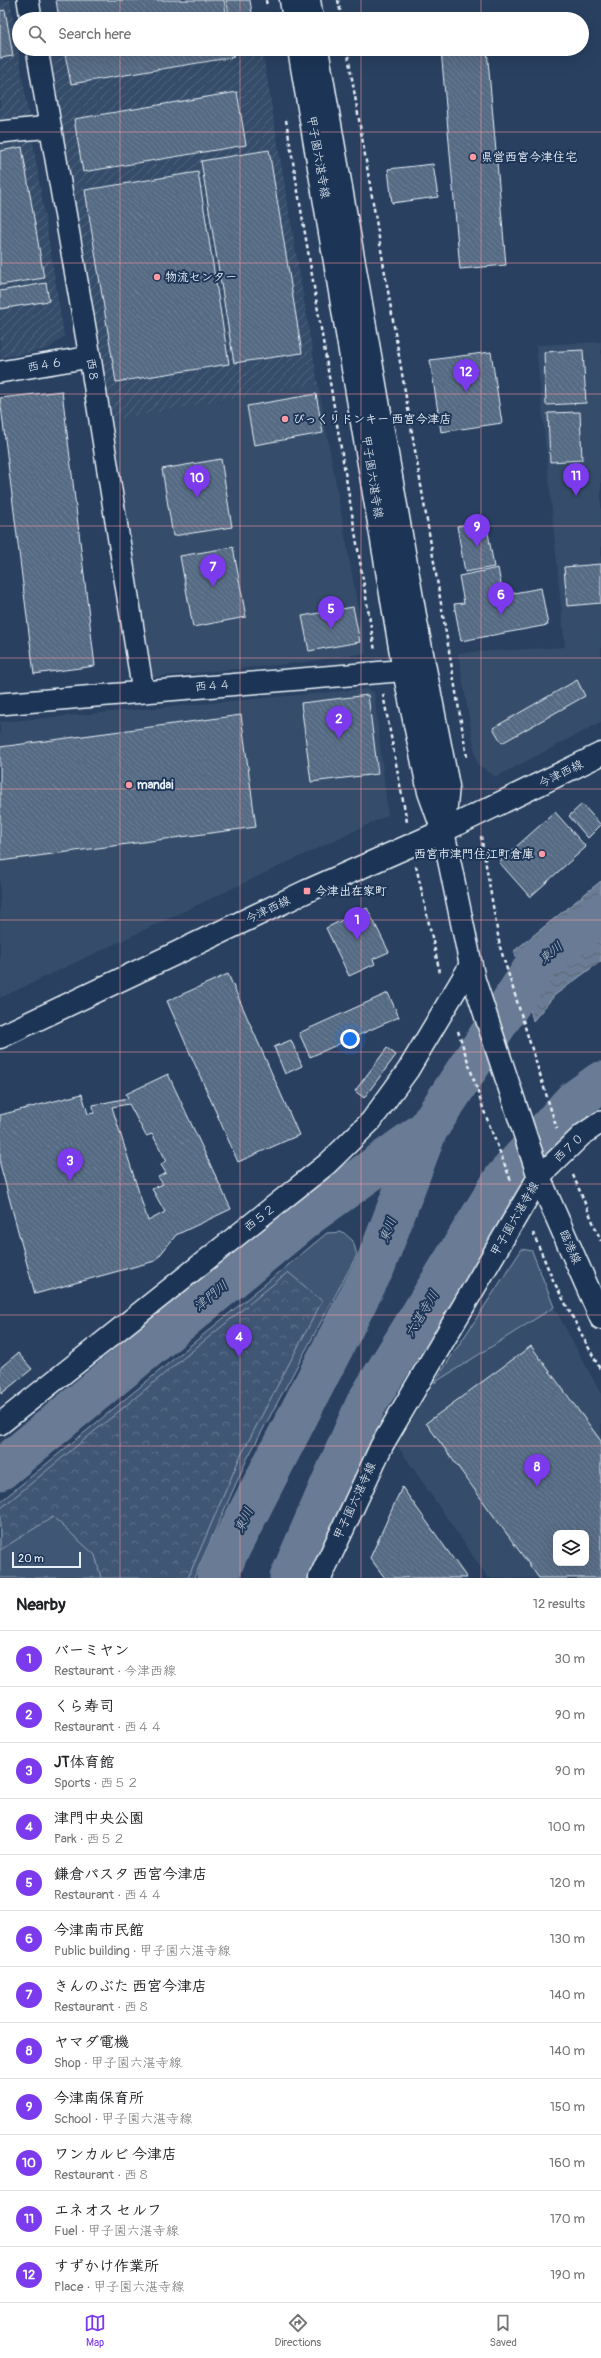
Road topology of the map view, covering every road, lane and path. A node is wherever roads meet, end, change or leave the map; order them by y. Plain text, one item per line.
1 (28, 0) edge
2 (291, 0) edge
3 (309, 0) edge
4 (338, 0) edge
5 (30, 12) edge
6 (293, 12) edge
7 (311, 12) edge
8 (341, 12) edge
9 (37, 56) edge
10 (300, 56) edge
11 (318, 56) edge
12 (348, 56) edge
13 (50, 127) junction
14 (0, 132) edge
15 (90, 357) junction
16 (0, 372) edge
17 (415, 670) junction
18 (143, 692) junction
19 (0, 704) edge
20 (601, 754) edge
21 (468, 760) dead end
22 (477, 815) junction
23 (443, 831) junction
24 (472, 973) junction
25 (455, 1024) dead end
26 (0, 1036) edge
27 (601, 1122) edge
28 (562, 1144) junction
29 (539, 1177) junction
30 (518, 1199) junction
31 (601, 1241) edge
32 (601, 1318) edge
33 (601, 1371) edge
34 (0, 1424) edge
35 (320, 1578) edge

1 - 5 street
2 - 6 main road
3 - 7 main road
4 - 8 path
9 - 13 street, 西８
10 - 17 main road, 甲子園六湛寺線
11 - 17 main road, 甲子園六湛寺線
12 - 21 path
13 - 14 street
13 - 15 street, 西８
15 - 16 street, 西４６
15 - 18 street, 西８
17 - 18 street, 西４４
17 - 23 main road, 甲子園六湛寺線
18 - 19 street, 西４４
20 - 22 main road, 今津西線
22 - 23 main road, 今津西線
22 - 28 path
23 - 24 main road, 甲子園六湛寺線
23 - 26 main road, 今津西線
24 - 29 main road, 甲子園六湛寺線
24 - 34 street, 西５２
25 - 30 path
27 - 28 street, 西７０
28 - 29 street, 西７０
28 - 31 path
29 - 30 main road, 甲子園六湛寺線
29 - 32 main road, 臨港線
30 - 33 path
30 - 35 main road, 甲子園六湛寺線

